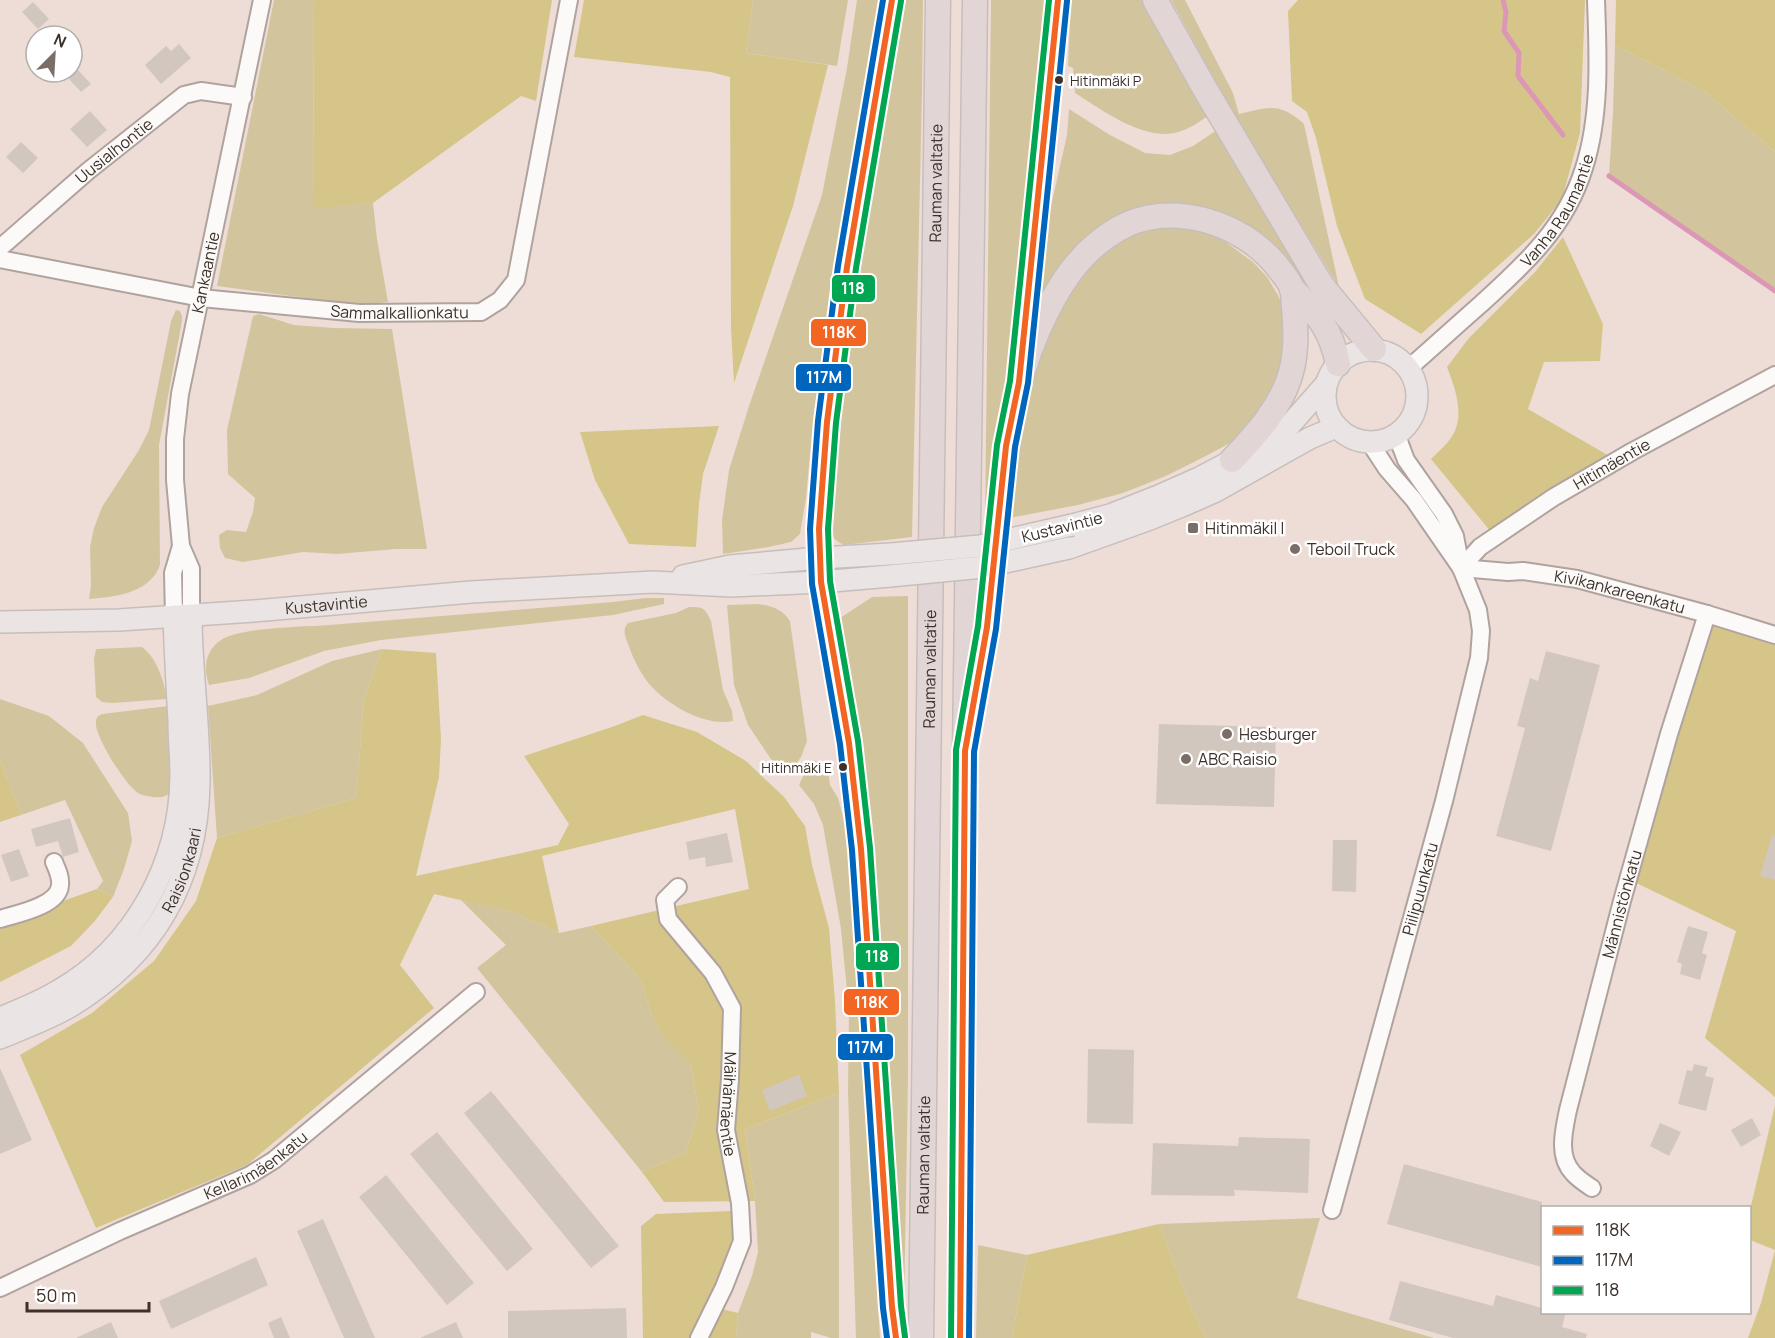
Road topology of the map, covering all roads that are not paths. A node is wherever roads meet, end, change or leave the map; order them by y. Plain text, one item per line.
1 (262, 0) edge
2 (569, 0) edge
3 (892, 0) edge
4 (938, 0) edge
5 (975, 0) edge
6 (1155, 0) edge
7 (1596, 0) edge
8 (243, 97) junction
9 (0, 248) edge
10 (0, 259) edge
11 (1292, 289) junction
12 (201, 298) junction
13 (1374, 349) junction
14 (1338, 363) junction
15 (1409, 368) junction
16 (1775, 375) edge
17 (1326, 384) junction
18 (1336, 427) junction
19 (1397, 436) junction
20 (1370, 443) junction
21 (1232, 460) junction
22 (819, 558) junction
23 (1461, 568) junction
24 (653, 582) junction
25 (821, 582) junction
26 (1707, 614) junction
27 (182, 616) junction
28 (0, 622) edge
29 (1775, 635) edge
30 (965, 751) junction
31 (54, 862) dead end
32 (678, 887) dead end
33 (0, 919) edge
34 (476, 992) dead end
35 (0, 1018) edge
36 (0, 1038) edge
37 (1592, 1188) dead end
38 (1332, 1210) dead end
39 (0, 1288) edge
40 (699, 1338) edge
41 (896, 1338) edge
42 (921, 1338) edge
43 (960, 1338) edge

1 - 8 street, Kankaantie
2 - 12 street, Sammalkallionkatu
3 - 22 highway
4 - 42 highway, Rauman valtatie
5 - 30 highway
6 - 13 highway
7 - 15 street, Vanha Raumantie
8 - 9 street, Uusialhontie
8 - 12 street, Kankaantie
10 - 12 street
11 - 14 highway
11 - 21 highway
11 - 30 highway
12 - 27 street, Kankaantie
13 - 14 main road
13 - 15 main road
14 - 17 main road
15 - 19 main road
16 - 23 street, Hitimäentie
17 - 18 main road
17 - 21 main road, Kustavintie
18 - 20 main road
18 - 25 main road, Kustavintie, bridge
19 - 20 main road
19 - 23 street
20 - 23 street
21 - 22 main road, Kustavintie, bridge
22 - 24 main road, Kustavintie
22 - 25 highway
23 - 26 street, Kivikankareenkatu
23 - 38 street, Piilipuunkatu
24 - 25 main road, Kustavintie
24 - 27 main road, Kustavintie
25 - 41 highway
26 - 29 street, Kivikankareenkatu
26 - 37 street, Männistönkatu
27 - 28 main road, Kustavintie
27 - 35 main road, Raisionkaari
27 - 36 main road, Raisionkaari
30 - 43 highway
31 - 33 street
32 - 40 street, Mäihämäentie
34 - 39 street, Kellarimäenkatu

